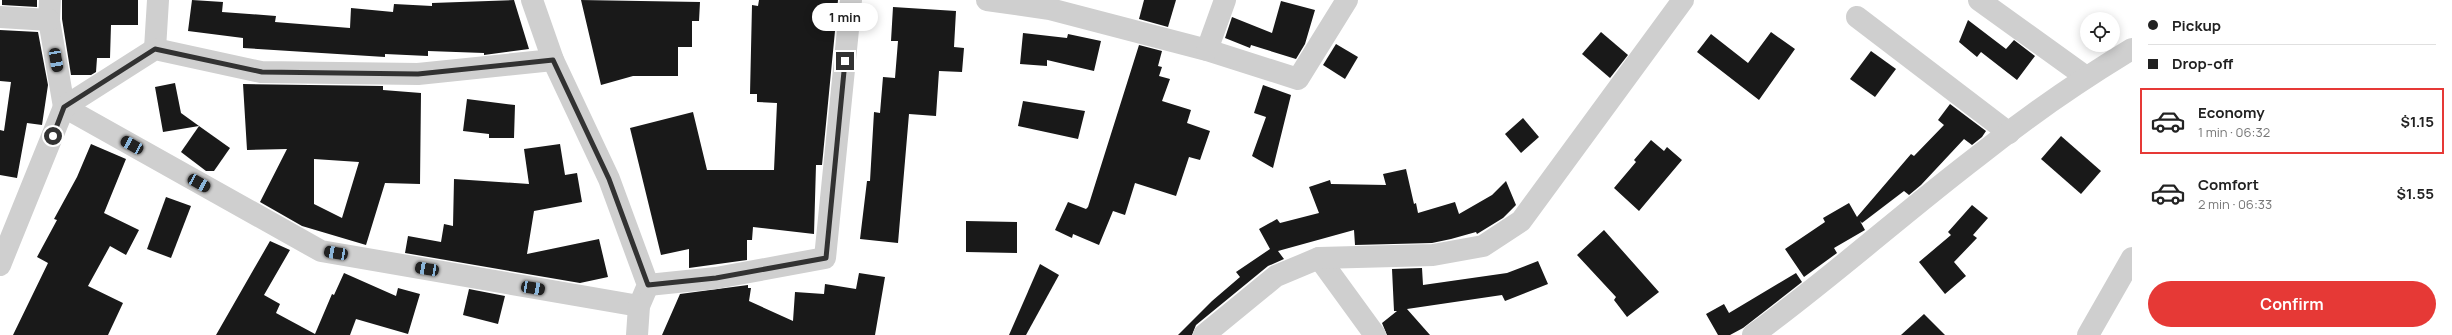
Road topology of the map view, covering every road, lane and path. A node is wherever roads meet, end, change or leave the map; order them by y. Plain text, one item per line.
1 (158, 0) edge
2 (532, 0) edge
3 (851, 0) edge
4 (987, 0) edge
5 (1225, 0) edge
6 (1347, 0) edge
7 (1683, 0) edge
8 (1978, 0) edge
9 (50, 10) edge
10 (1857, 16) dead end
11 (0, 17) edge
12 (155, 49) junction
13 (2132, 49) edge
14 (1207, 50) junction
15 (553, 60) junction
16 (2086, 77) junction
17 (64, 107) junction
18 (2009, 133) junction
19 (1319, 258) junction
20 (2132, 258) edge
21 (0, 265) edge
22 (648, 285) junction
23 (640, 306) junction
24 (637, 335) edge
25 (1204, 335) edge
26 (1374, 335) edge
27 (1753, 335) edge
28 (2088, 335) edge

1 - 12 street
2 - 15 street
3 - 22 street
4 - 14 street
5 - 14 street
6 - 14 street
7 - 19 street
8 - 16 street
9 - 11 street
9 - 17 street
10 - 18 street
12 - 15 street
12 - 17 street
13 - 16 street
15 - 22 street
16 - 18 street
17 - 21 street
17 - 23 street
18 - 27 street
19 - 25 street
19 - 26 street
20 - 28 street
22 - 23 street
23 - 24 street

